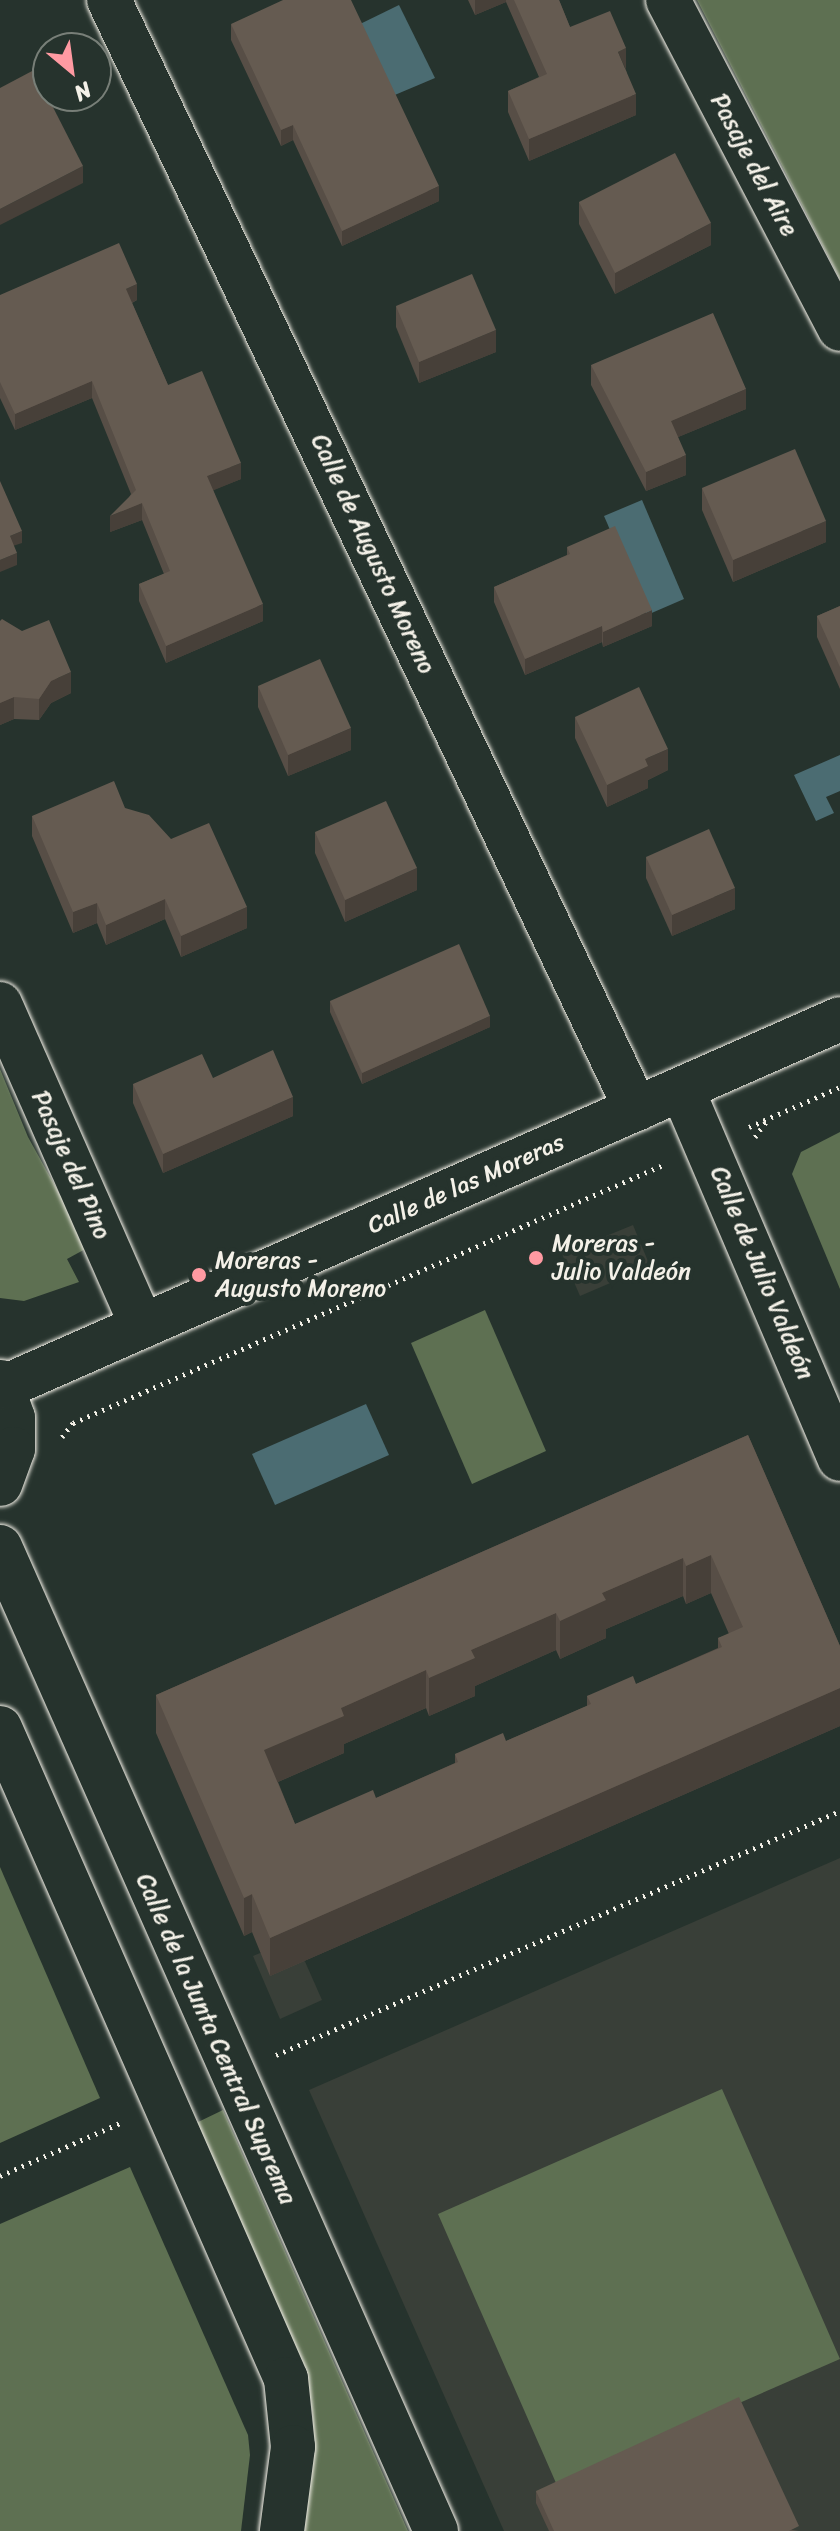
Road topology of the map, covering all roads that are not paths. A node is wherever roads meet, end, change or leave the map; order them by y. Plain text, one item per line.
1 (109, 0) edge
2 (668, 0) edge
3 (840, 329) edge
4 (0, 1004) edge
5 (840, 1019) edge
6 (682, 1089) junction
7 (636, 1109) junction
8 (142, 1326) junction
9 (2, 1384) edge
10 (840, 1459) edge
11 (0, 1484) edge
12 (0, 1547) edge
13 (0, 1728) edge
14 (282, 2531) edge
15 (436, 2531) edge

1 - 7 street, Calle de Augusto Moreno
2 - 3 street, Pasaje del Aire
4 - 8 street, Pasaje del Pino
5 - 6 street, Calle de las Moreras
6 - 7 street, Calle de las Moreras
6 - 10 street, Calle de Julio Valdeón
7 - 8 street, Calle de las Moreras
8 - 9 street, Calle de las Moreras
9 - 11 street
12 - 15 street, Calle de la Junta Central Suprema
13 - 14 street

